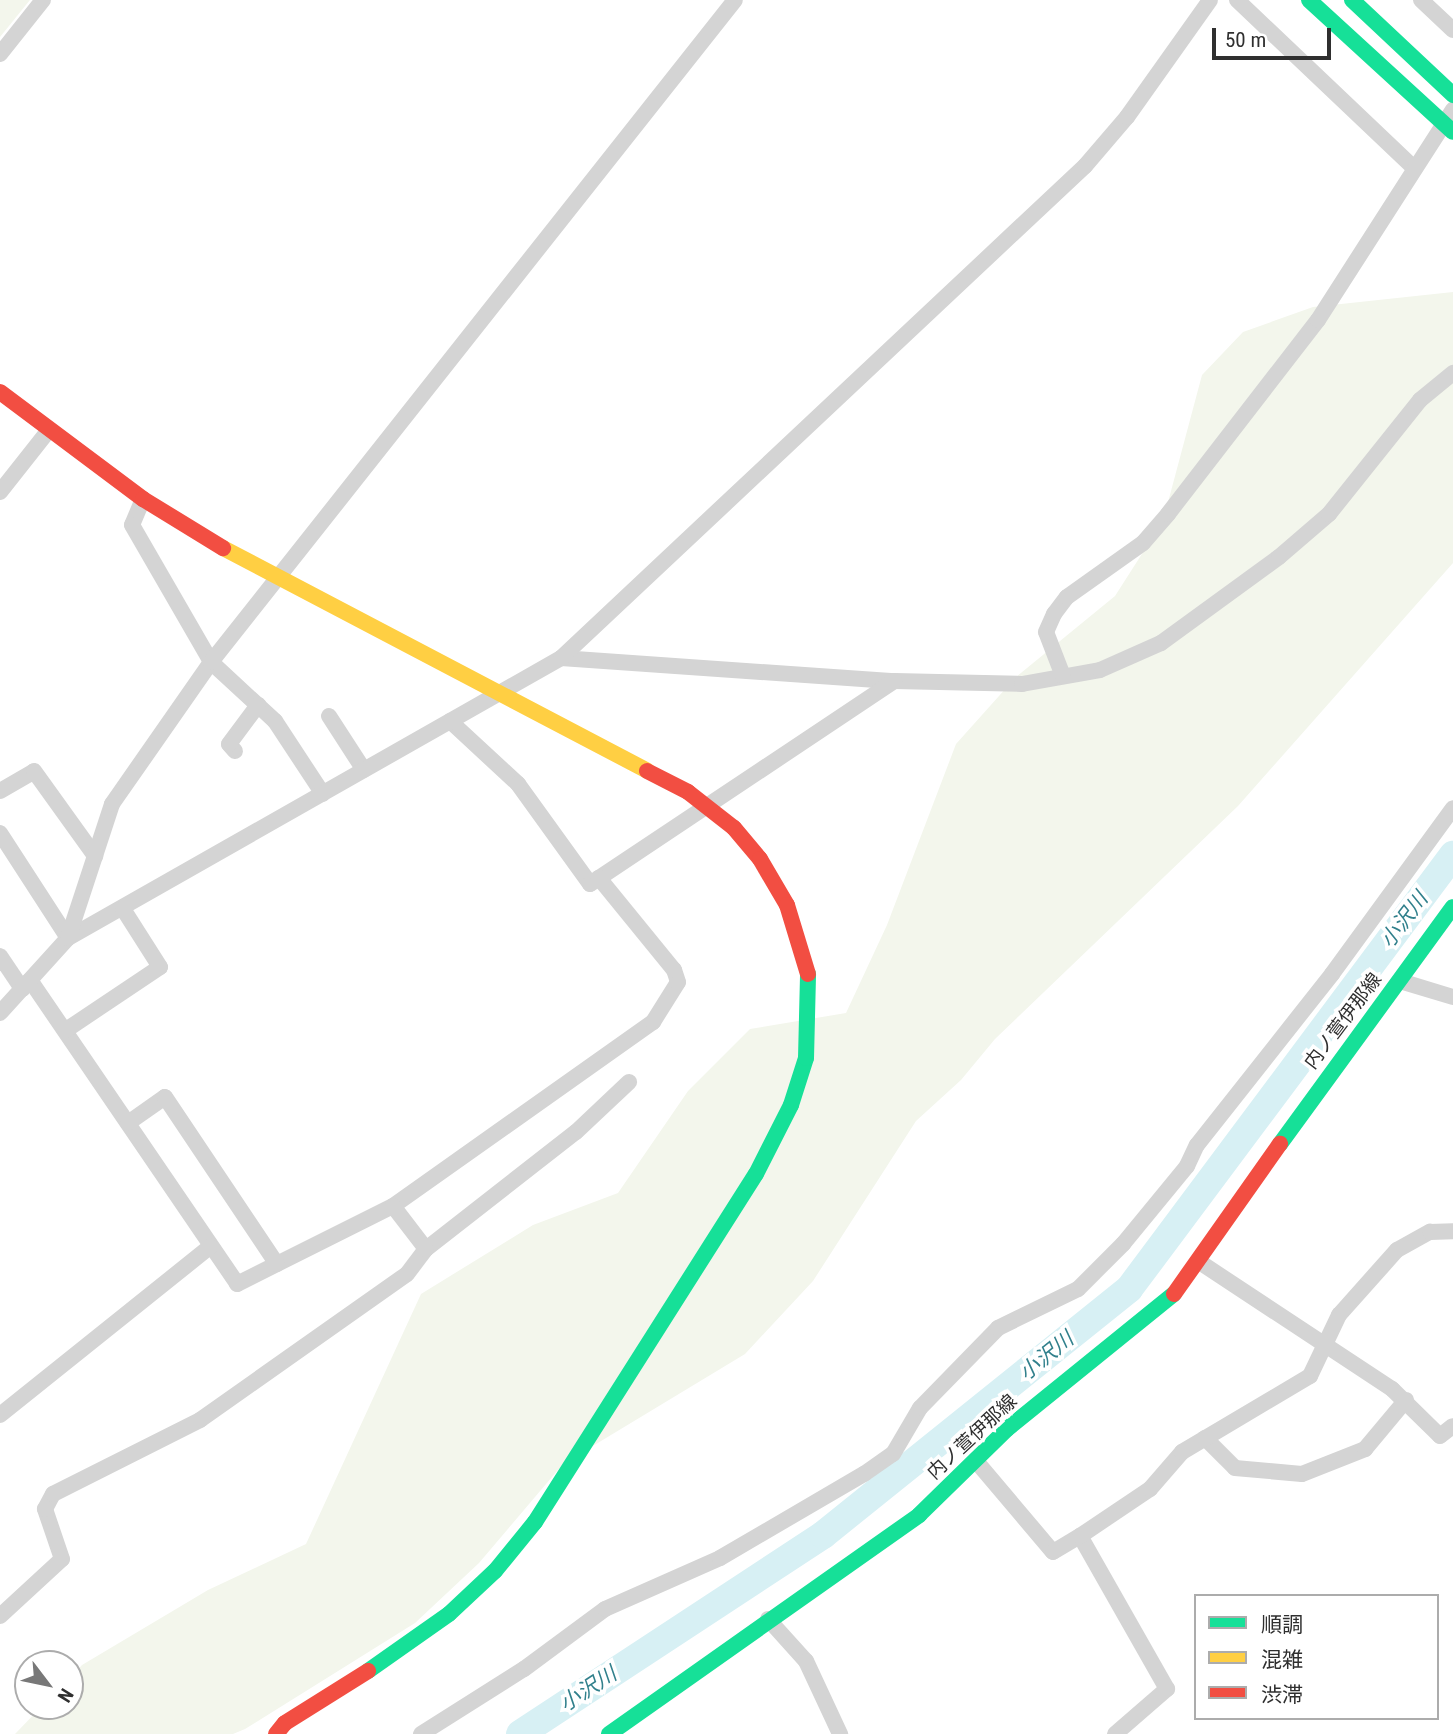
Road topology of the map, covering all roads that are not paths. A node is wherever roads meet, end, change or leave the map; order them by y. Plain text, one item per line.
1 (43, 0) edge
2 (736, 0) edge
3 (1210, 0) edge
4 (1237, 0) edge
5 (1309, 0) edge
6 (1352, 0) edge
7 (1421, 0) edge
8 (1453, 30) edge
9 (0, 54) edge
10 (1453, 95) edge
11 (1453, 110) edge
12 (1453, 132) edge
13 (1417, 164) junction
14 (1453, 373) edge
15 (0, 392) edge
16 (49, 430) junction
17 (0, 492) edge
18 (144, 499) junction
19 (274, 578) junction
20 (561, 658) junction
21 (211, 662) junction
22 (1063, 676) junction
23 (894, 681) junction
24 (495, 692) junction
25 (258, 705) junction
26 (329, 716) dead end
27 (450, 721) junction
28 (235, 751) dead end
29 (364, 770) junction
30 (0, 791) edge
31 (323, 794) junction
32 (1453, 808) edge
33 (0, 833) edge
34 (95, 856) junction
35 (599, 878) junction
36 (1453, 907) edge
37 (123, 909) junction
38 (68, 938) junction
39 (0, 956) edge
40 (1400, 981) junction
41 (26, 985) junction
42 (1453, 997) edge
43 (0, 1013) edge
44 (66, 1030) junction
45 (629, 1082) dead end
46 (128, 1124) junction
47 (393, 1206) junction
48 (1453, 1231) edge
49 (210, 1247) junction
50 (426, 1249) junction
51 (1201, 1263) junction
52 (277, 1264) junction
53 (1326, 1344) junction
54 (1406, 1400) junction
55 (0, 1415) edge
56 (1453, 1426) edge
57 (1205, 1438) junction
58 (976, 1461) junction
59 (1080, 1536) junction
60 (0, 1615) edge
61 (768, 1619) junction
62 (275, 1734) edge
63 (421, 1734) edge
64 (608, 1734) edge
65 (840, 1734) edge
66 (1115, 1734) edge

1 - 9 street
2 - 19 street
3 - 20 street
4 - 13 street
5 - 12 main road
6 - 10 main road
7 - 8 street
11 - 13 street
13 - 22 street
14 - 22 street
15 - 16 main road
16 - 17 street
16 - 18 main road
18 - 19 main road
18 - 21 street
19 - 21 street
19 - 24 main road
20 - 23 street
20 - 24 street
21 - 25 street
21 - 34 street
22 - 23 street
23 - 35 street
24 - 27 street
24 - 62 main road
25 - 28 street
25 - 31 street
26 - 29 street
27 - 29 street
27 - 35 street
29 - 31 street
30 - 34 street
31 - 37 street
32 - 63 street
33 - 38 street
34 - 38 street
35 - 47 street
36 - 40 main road, 内ノ萱伊那線
37 - 38 street
37 - 44 street
38 - 41 street
39 - 41 street
40 - 42 street
40 - 51 main road, 内ノ萱伊那線
41 - 43 street
41 - 44 street
44 - 46 street
45 - 50 street
46 - 49 street
46 - 52 street
47 - 50 street
47 - 52 street
48 - 53 street
49 - 52 street
49 - 55 street
50 - 60 street
51 - 53 street
51 - 58 main road, 内ノ萱伊那線
53 - 54 street
53 - 57 street
54 - 56 street
54 - 57 street
57 - 59 street
58 - 59 street
58 - 61 main road, 内ノ萱伊那線
59 - 66 street
61 - 64 main road, 内ノ萱伊那線
61 - 65 street

